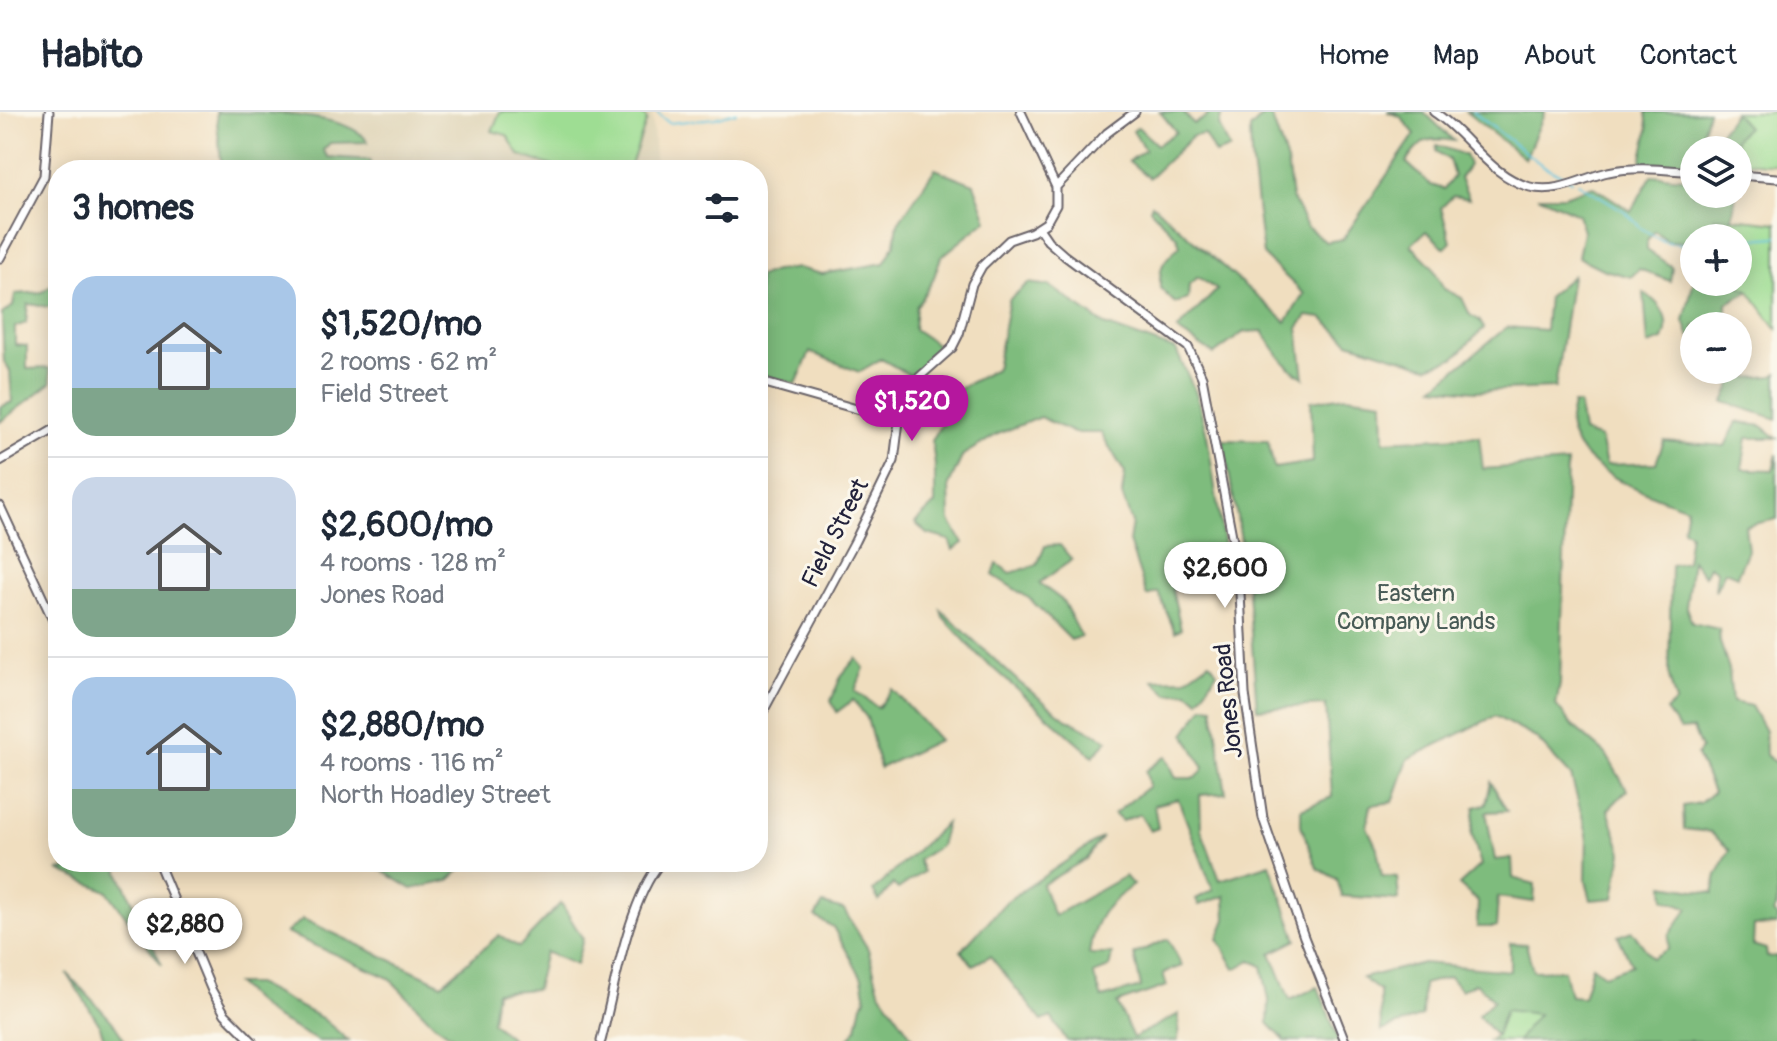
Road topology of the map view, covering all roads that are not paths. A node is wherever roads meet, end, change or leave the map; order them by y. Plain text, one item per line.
1 (49, 112) edge
2 (1021, 112) edge
3 (1135, 112) edge
4 (1434, 112) edge
5 (1680, 171) edge
6 (1752, 176) edge
7 (1777, 178) edge
8 (1056, 187) junction
9 (1039, 228) junction
10 (0, 258) edge
11 (768, 384) edge
12 (899, 421) junction
13 (48, 433) edge
14 (0, 461) edge
15 (0, 506) edge
16 (48, 609) edge
17 (768, 702) edge
18 (162, 872) edge
19 (653, 872) edge
20 (252, 1041) edge
21 (601, 1041) edge
22 (1345, 1041) edge

1 - 10 street
2 - 8 street
3 - 8 street
4 - 5 street
6 - 7 street
8 - 9 street
9 - 12 street, Field Street
9 - 22 street, Jones Road
11 - 12 street
12 - 17 street, Field Street
13 - 14 street
15 - 16 street
18 - 20 street
19 - 21 street

